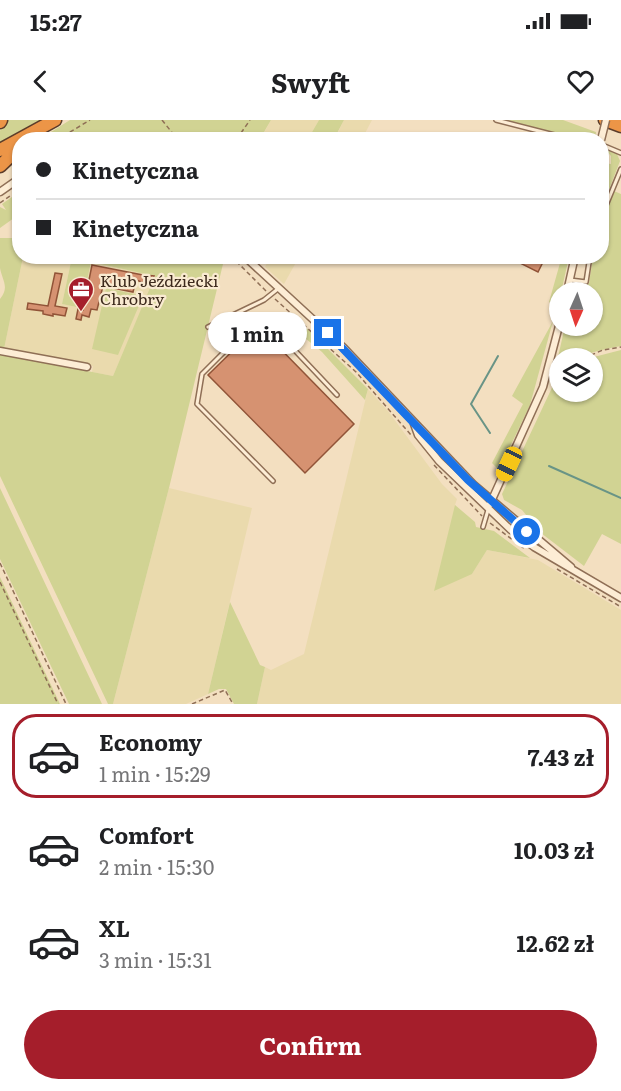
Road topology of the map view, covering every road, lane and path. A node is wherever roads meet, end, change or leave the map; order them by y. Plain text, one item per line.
1 (55, 120) edge
2 (90, 120) edge
3 (162, 120) edge
4 (496, 120) edge
5 (606, 120) edge
6 (621, 126) edge
7 (37, 132) edge
8 (70, 132) edge
9 (172, 132) edge
10 (543, 132) edge
11 (12, 155) edge
12 (0, 166) edge
13 (621, 169) edge
14 (609, 198) edge
15 (253, 264) edge
16 (573, 264) edge
17 (589, 264) edge
18 (570, 280) joint
19 (279, 288) junction
20 (220, 322) junction
21 (208, 327) dead end
22 (556, 336) edge
23 (231, 344) junction
24 (621, 347) edge
25 (603, 350) edge
26 (0, 351) edge
27 (87, 367) dead end
28 (338, 394) dead end
29 (414, 424) junction
30 (273, 481) dead end
31 (492, 501) junction
32 (488, 510) junction
33 (483, 527) dead end
34 (0, 563) edge
35 (571, 567) junction
36 (0, 582) edge
37 (621, 598) edge
38 (58, 704) edge
39 (66, 704) edge
40 (192, 704) edge
41 (233, 704) edge

1 - 7 highway
2 - 8 path
3 - 9 path
4 - 10 lane
5 - 6 highway
11 - 12 highway
13 - 14 lane
15 - 19 street
16 - 18 street
17 - 18 lane
19 - 20 lane
19 - 29 street
20 - 21 lane
20 - 23 lane
22 - 31 street
23 - 28 lane
23 - 30 lane
24 - 25 path
26 - 27 street
29 - 31 street
29 - 32 street
31 - 32 street
31 - 35 street
32 - 33 lane
32 - 35 street
34 - 39 path
35 - 37 street
36 - 38 path
40 - 41 path

